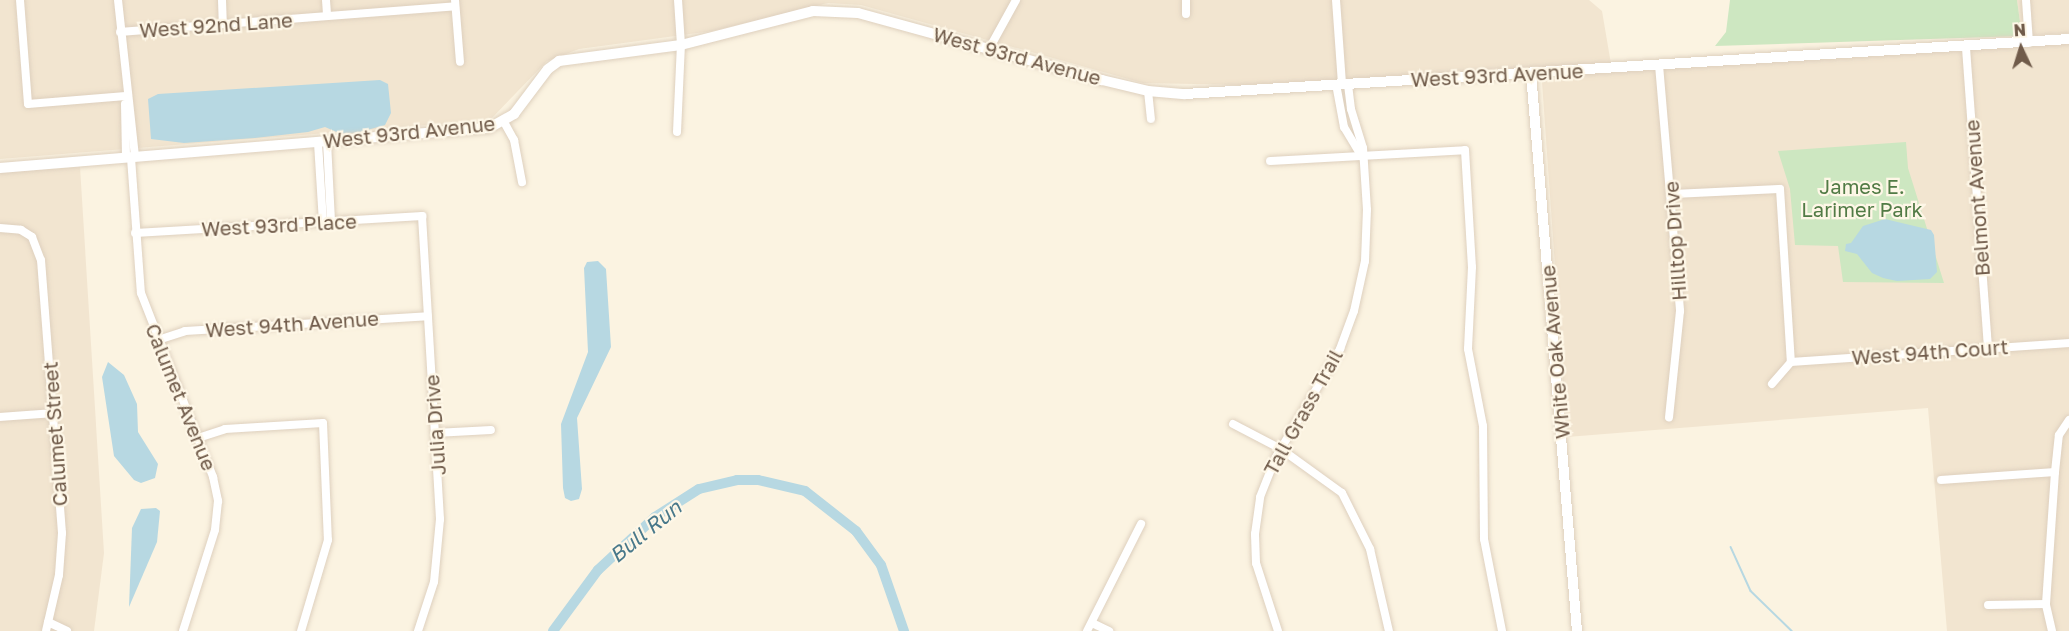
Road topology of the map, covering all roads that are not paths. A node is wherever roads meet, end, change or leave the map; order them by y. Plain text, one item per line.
1 (20, 0) edge
2 (118, 0) edge
3 (222, 0) edge
4 (326, 0) edge
5 (678, 0) edge
6 (1016, 0) edge
7 (1186, 0) edge
8 (1336, 0) edge
9 (2026, 0) edge
10 (455, 3) edge
11 (1186, 14) dead end
12 (327, 16) junction
13 (223, 24) junction
14 (120, 32) junction
15 (2069, 39) edge
16 (2029, 43) junction
17 (681, 45) junction
18 (1966, 48) junction
19 (989, 49) junction
20 (460, 62) dead end
21 (1659, 65) junction
22 (1531, 73) junction
23 (1342, 83) junction
24 (1148, 91) junction
25 (126, 96) junction
26 (1151, 119) dead end
27 (504, 122) junction
28 (677, 132) dead end
29 (322, 142) junction
30 (1362, 157) junction
31 (131, 158) junction
32 (1270, 162) dead end
33 (0, 168) edge
34 (522, 182) dead end
35 (1672, 194) junction
36 (422, 216) joint
37 (327, 222) junction
38 (0, 228) edge
39 (135, 233) junction
40 (428, 316) junction
41 (158, 340) junction
42 (2069, 343) edge
43 (1988, 347) junction
44 (1791, 362) junction
45 (1772, 384) dead end
46 (54, 413) junction
47 (0, 417) edge
48 (1669, 417) dead end
49 (2068, 422) edge
50 (1233, 424) dead end
51 (491, 430) dead end
52 (435, 433) junction
53 (198, 438) junction
54 (1281, 449) junction
55 (2055, 472) junction
56 (1941, 480) dead end
57 (1141, 524) dead end
58 (2046, 604) junction
59 (1988, 605) dead end
60 (48, 622) junction
61 (1092, 623) junction
62 (46, 631) edge
63 (67, 631) edge
64 (183, 631) edge
65 (301, 631) edge
66 (418, 631) edge
67 (1088, 631) edge
68 (1109, 631) edge
69 (1278, 631) edge
70 (1389, 631) edge
71 (1502, 631) edge
72 (1577, 631) edge
73 (2052, 631) edge

1 - 25 street
2 - 14 street, Calumet Avenue
3 - 13 street
4 - 12 street
5 - 17 street
6 - 19 street
7 - 11 street
8 - 23 street
9 - 16 street
10 - 12 street, West 92nd Lane
10 - 20 street
12 - 13 street, West 92nd Lane
13 - 14 street, West 92nd Lane
14 - 25 street, Calumet Avenue
15 - 16 street, West 93rd Avenue
16 - 18 street, West 93rd Avenue
17 - 19 street, West 93rd Avenue
17 - 27 street, West 93rd Avenue
17 - 28 street
18 - 21 street, West 93rd Avenue
18 - 43 street, Belmont Avenue
19 - 24 street, West 93rd Avenue
21 - 22 street, West 93rd Avenue
21 - 35 street, Hilltop Drive
22 - 23 street, West 93rd Avenue
22 - 72 street, White Oak Avenue
23 - 24 street, West 93rd Avenue
23 - 30 street, Tall Grass Trail
23 - 30 street, Tall Grass Trail
24 - 26 street
25 - 31 street, Calumet Avenue
27 - 29 street, West 93rd Avenue
27 - 34 street
29 - 31 street, West 93rd Avenue
29 - 37 street
30 - 32 street
30 - 54 street, Tall Grass Trail
30 - 71 street
31 - 33 street, West 93rd Avenue
31 - 39 street, Calumet Avenue
35 - 44 street
35 - 48 street, Hilltop Drive
36 - 37 street, West 93rd Place
36 - 40 street, Julia Drive
37 - 39 street, West 93rd Place
38 - 46 street, Calumet Street
39 - 41 street, Calumet Avenue
40 - 41 street, West 94th Avenue
40 - 52 street, Julia Drive
41 - 53 street, Calumet Avenue
42 - 43 street, West 94th Court
43 - 44 street, West 94th Court
44 - 45 street
46 - 47 street
46 - 60 street, Calumet Street
49 - 55 street
50 - 54 street
51 - 52 street
52 - 66 street, Julia Drive
53 - 64 street, Calumet Avenue
53 - 65 street
54 - 69 street, Tall Grass Trail
54 - 70 street
55 - 56 street
55 - 58 street
57 - 61 street
58 - 59 street
58 - 73 street
60 - 62 street, Calumet Street
60 - 63 street
61 - 67 street
61 - 68 street

